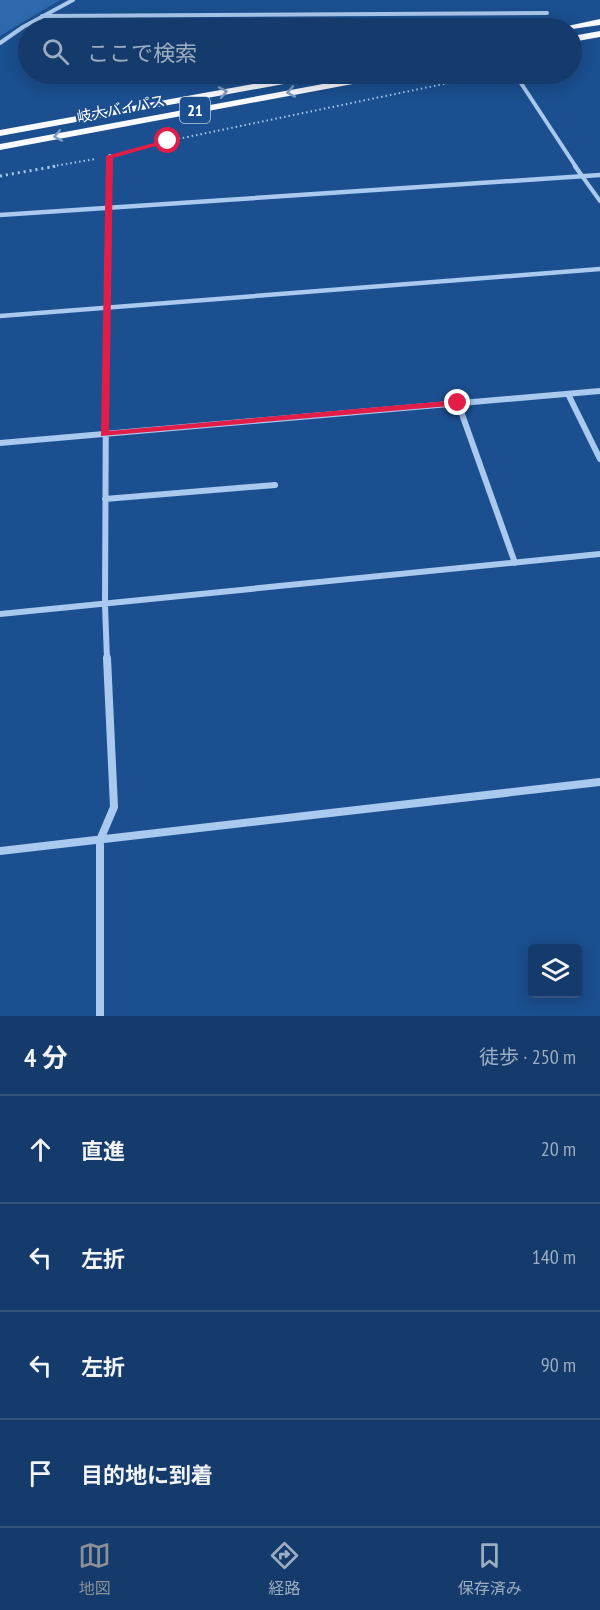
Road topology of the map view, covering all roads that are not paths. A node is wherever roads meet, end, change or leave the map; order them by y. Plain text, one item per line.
1 (73, 0) edge
2 (547, 13) dead end
3 (42, 16) junction
4 (39, 18) edge
5 (600, 22) edge
6 (582, 25) edge
7 (18, 31) edge
8 (600, 34) edge
9 (582, 37) edge
10 (0, 43) edge
11 (268, 84) edge
12 (337, 84) edge
13 (522, 84) edge
14 (0, 134) edge
15 (0, 147) edge
16 (110, 156) road end
17 (600, 175) edge
18 (582, 176) junction
19 (600, 201) edge
20 (110, 206) junction
21 (0, 214) edge
22 (600, 269) edge
23 (108, 307) junction
24 (0, 316) edge
25 (600, 391) edge
26 (568, 394) junction
27 (458, 403) junction
28 (105, 434) junction
29 (0, 443) edge
30 (600, 459) edge
31 (275, 485) dead end
32 (105, 499) junction
33 (600, 554) edge
34 (515, 563) junction
35 (105, 604) junction
36 (0, 614) edge
37 (600, 782) edge
38 (100, 840) junction
39 (0, 851) edge
40 (100, 1016) edge

1 - 3 street
2 - 3 street
3 - 4 street
5 - 6 highway
7 - 10 street
8 - 9 highway
14 -> 11 highway, 岐大バイパス / 21
12 -> 15 highway, 岐大バイパス / 21
13 - 18 street
16 - 20 street
17 - 18 street
18 - 19 lane
18 - 20 street
20 - 21 street
20 - 23 street
22 - 23 street
23 - 24 street
23 - 28 street
25 - 26 street
26 - 27 street
26 - 30 street
27 - 28 street
27 - 34 street
28 - 29 street
28 - 32 street
31 - 32 street
32 - 35 street
33 - 34 street
34 - 35 street
35 - 36 street
35 - 38 street
37 - 38 street
38 - 39 street
38 - 40 street

